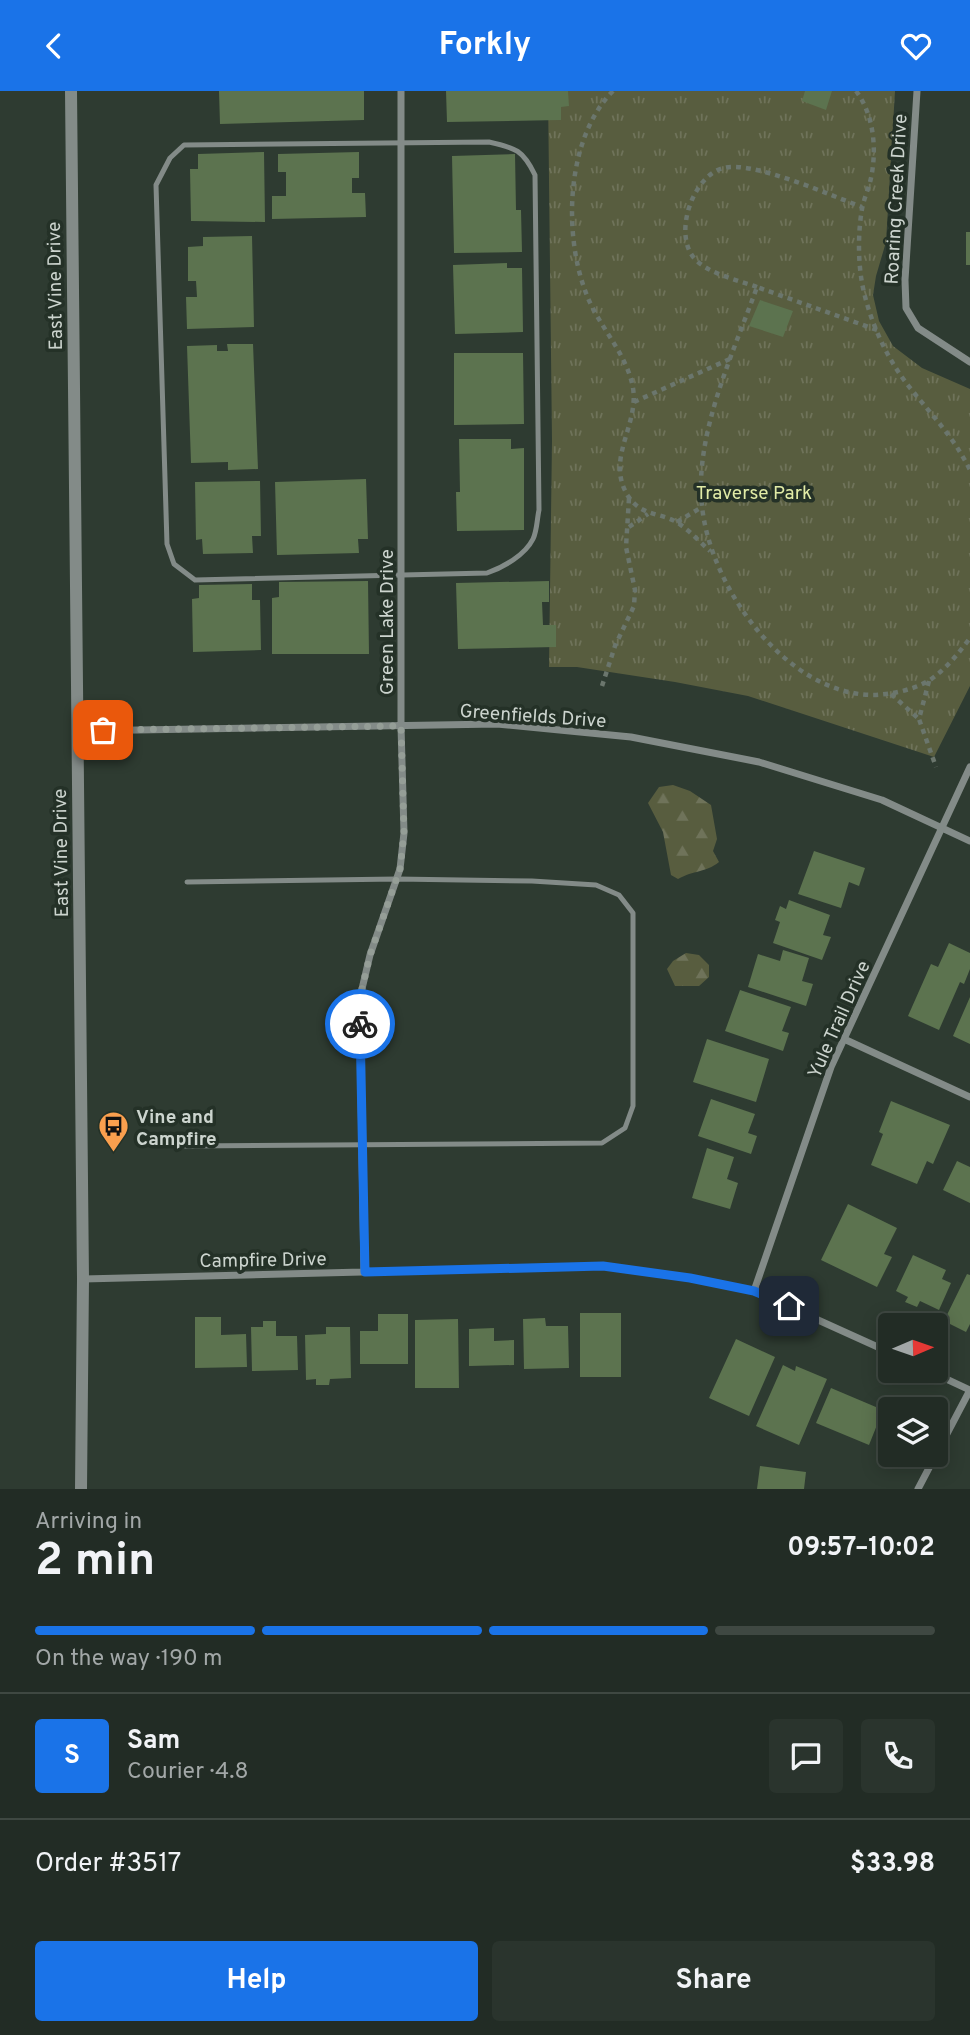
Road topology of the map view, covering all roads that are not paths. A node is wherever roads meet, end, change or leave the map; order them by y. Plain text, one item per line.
1 (71, 91) edge
2 (401, 91) edge
3 (917, 91) edge
4 (402, 144) junction
5 (970, 362) edge
6 (402, 575) junction
7 (401, 726) junction
8 (78, 731) junction
9 (970, 767) edge
10 (943, 828) junction
11 (970, 841) edge
12 (397, 879) junction
13 (187, 882) dead end
14 (844, 1039) junction
15 (970, 1097) edge
16 (185, 1146) dead end
17 (362, 1146) junction
18 (365, 1272) junction
19 (83, 1279) junction
20 (754, 1291) junction
21 (878, 1347) edge
22 (948, 1380) edge
23 (970, 1390) edge
24 (81, 1489) edge
25 (918, 1489) edge

1 - 8 street, East Vine Drive
2 - 4 street, Green Lake Drive
3 - 5 street, Roaring Creek Drive
4 - 6 street, Green Lake Drive
4 - 6 lane
4 - 6 lane
6 - 7 street, Green Lake Drive
7 - 8 street, Greenfields Drive
7 - 10 street, Greenfields Drive
7 - 12 street, Green Lake Drive
8 - 19 street, East Vine Drive
9 - 10 street, Yule Trail Drive
10 - 11 street, Greenfields Drive
10 - 14 street, Yule Trail Drive
12 - 13 lane
12 - 17 street, Green Lake Drive
12 - 17 lane
14 - 15 street
14 - 20 street, Yule Trail Drive
16 - 17 lane
17 - 18 street, Green Lake Drive
18 - 19 street, Campfire Drive
18 - 20 street, Campfire Drive
19 - 24 street, East Vine Drive
20 - 21 street, Campfire Drive
22 - 23 street
23 - 25 street

